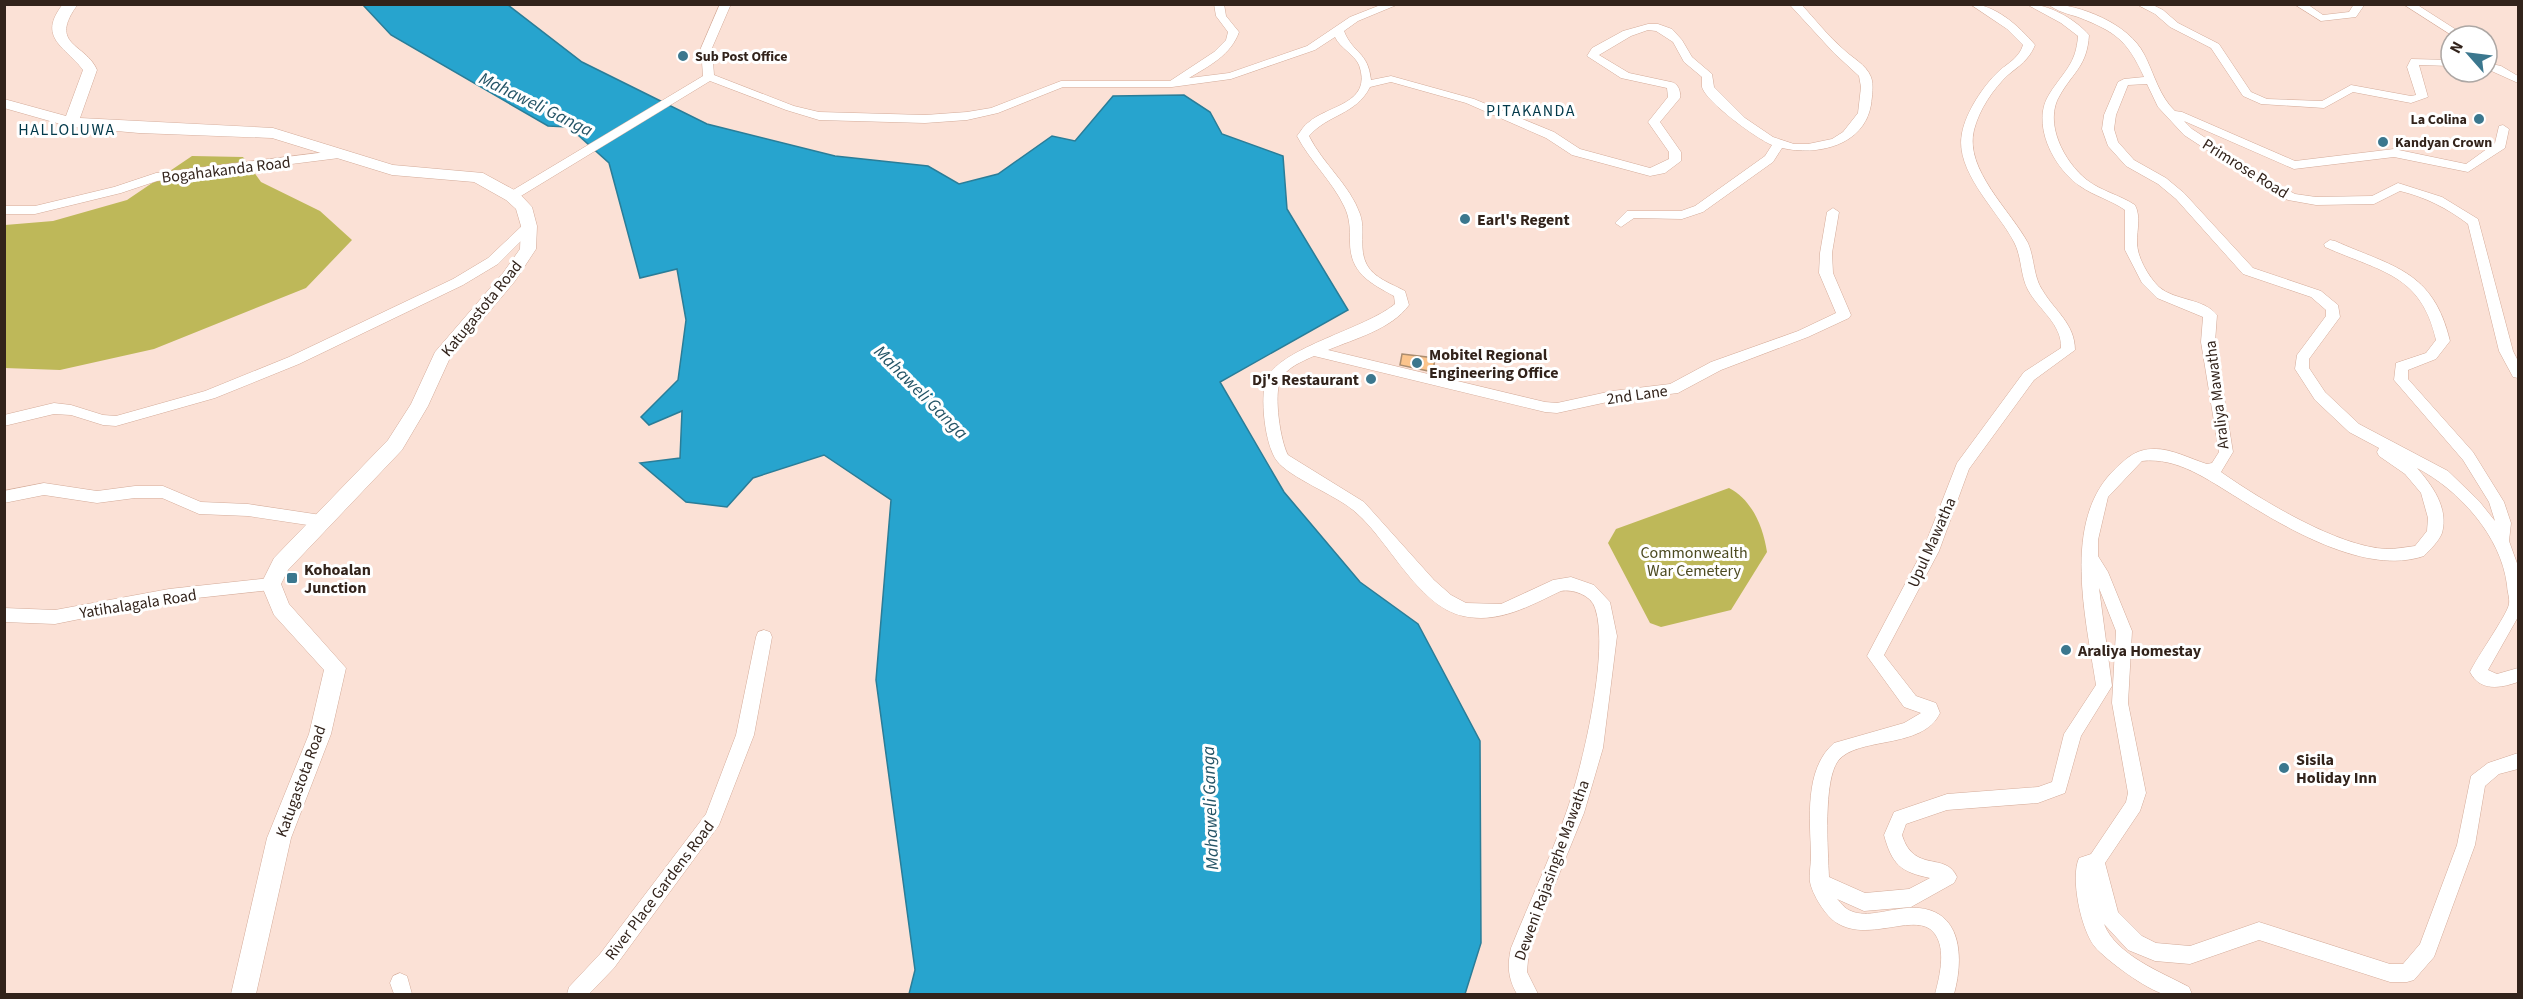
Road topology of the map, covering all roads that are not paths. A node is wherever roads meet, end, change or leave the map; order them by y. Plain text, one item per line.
1 (71, 4) edge
2 (726, 4) edge
3 (1219, 4) edge
4 (1394, 4) edge
5 (1794, 4) edge
6 (1975, 4) edge
7 (2031, 4) edge
8 (2053, 4) edge
9 (2141, 4) edge
10 (2299, 4) edge
11 (2360, 4) edge
12 (2408, 4) edge
13 (2077, 9) edge
14 (2441, 24) edge
15 (1339, 31) junction
16 (2439, 62) edge
17 (2499, 70) edge
18 (709, 77) junction
19 (2151, 80) junction
20 (2518, 80) edge
21 (1172, 84) junction
22 (1366, 85) junction
23 (4, 103) edge
24 (2162, 105) junction
25 (71, 122) junction
26 (2503, 129) dead end
27 (1779, 144) junction
28 (343, 154) junction
29 (512, 196) junction
30 (4, 210) edge
31 (1833, 212) dead end
32 (1621, 223) dead end
33 (529, 226) junction
34 (2330, 244) dead end
35 (1314, 351) junction
36 (2518, 373) edge
37 (4, 421) edge
38 (2365, 434) junction
39 (2207, 470) junction
40 (4, 497) edge
41 (321, 521) junction
42 (2501, 541) junction
43 (2091, 559) junction
44 (271, 584) junction
45 (4, 615) edge
46 (764, 637) dead end
47 (2518, 675) edge
48 (2518, 761) edge
49 (2096, 862) junction
50 (1819, 881) junction
51 (244, 994) edge
52 (576, 994) edge
53 (1529, 994) edge
54 (1945, 994) edge
55 (2182, 994) edge

1 - 25 main road
2 - 18 street
3 - 21 street
4 - 15 street
5 - 27 street
6 - 50 street, Upul Mawatha
7 - 39 street, Araliya Mawatha
8 - 13 street, Primrose Road
9 - 16 street
10 - 11 street
12 - 14 street
13 - 19 street, Primrose Road
15 - 21 street
15 - 22 street
17 - 20 street
18 - 21 street
18 - 29 street
19 - 24 street, Primrose Road
19 - 38 street
22 - 27 street
22 - 35 street, Deweni Rajasinghe Mawatha
23 - 25 main road
24 - 26 street
24 - 36 street, Primrose Road
25 - 28 main road
27 - 32 street
28 - 29 main road
28 - 30 street, Bogahakanda Road
29 - 33 main road
31 - 35 street, 2nd Lane
33 - 37 street
33 - 41 main road, Katugastota Road
34 - 42 street
35 - 53 street, Deweni Rajasinghe Mawatha
38 - 39 street
38 - 42 street
39 - 43 street, Araliya Mawatha
40 - 41 street
41 - 44 main road, Katugastota Road
42 - 47 street
43 - 49 street
43 - 50 street, Araliya Mawatha
44 - 45 street, Yatihalagala Road
44 - 51 main road, Katugastota Road
46 - 52 street, River Place Gardens Road
48 - 49 street
49 - 55 street
50 - 54 street, Upul Mawatha

